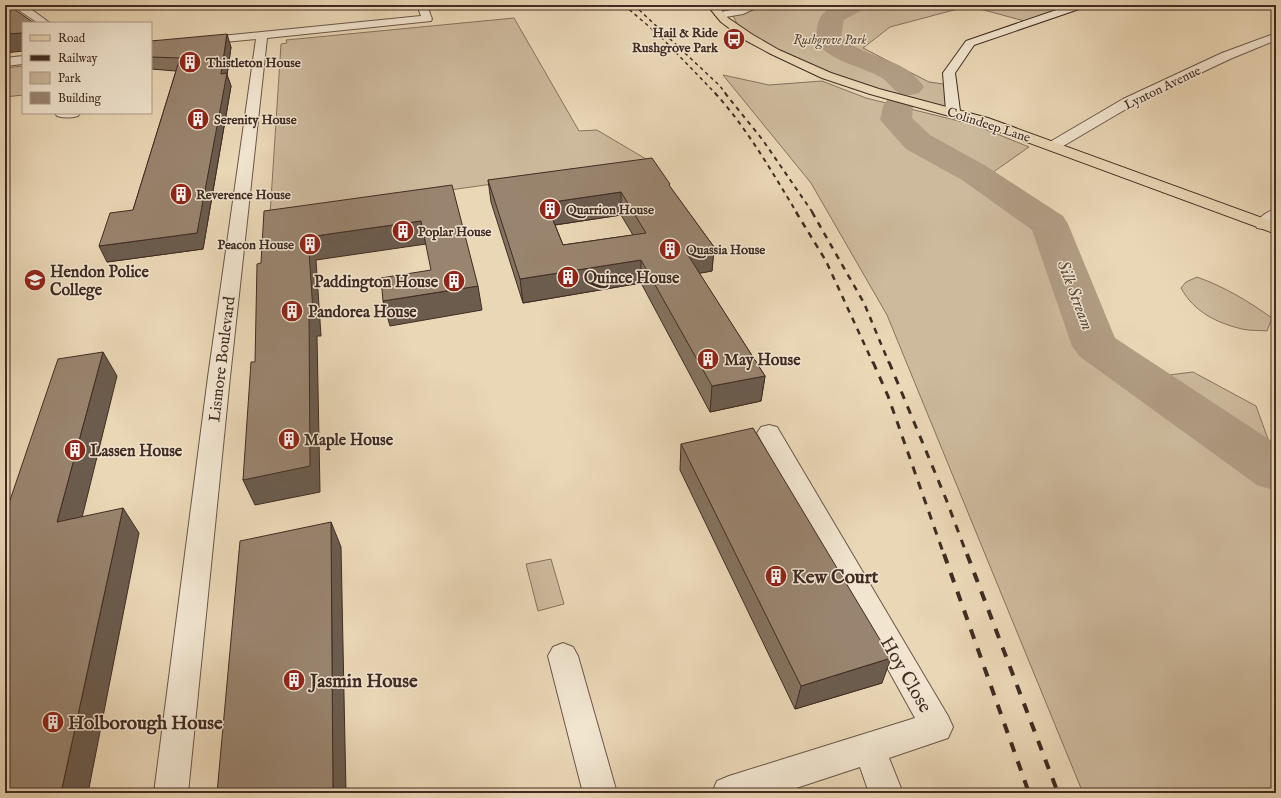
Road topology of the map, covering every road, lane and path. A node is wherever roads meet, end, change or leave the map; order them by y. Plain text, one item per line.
1 (422, 5) edge
2 (747, 5) edge
3 (754, 5) edge
4 (1082, 5) edge
5 (24, 9) dead end
6 (715, 10) edge
7 (44, 22) edge
8 (262, 35) junction
9 (1276, 36) edge
10 (152, 46) edge
11 (22, 60) edge
12 (5, 62) edge
13 (953, 111) junction
14 (1052, 146) junction
15 (1276, 214) edge
16 (1269, 226) edge
17 (769, 433) dead end
18 (563, 656) dead end
19 (869, 749) junction
20 (171, 793) edge
21 (600, 793) edge
22 (729, 793) edge
23 (886, 793) edge

1 - 8 street
2 - 6 street
3 - 6 street
4 - 13 street
5 - 7 street
6 - 13 main road, Colindeep Lane
8 - 10 street
8 - 20 street, Lismore Boulevard
9 - 14 street, Lynton Avenue
11 - 12 street
13 - 14 main road, Colindeep Lane
14 - 16 main road, Colindeep Lane
15 - 16 street
17 - 19 street, Hoy Close
18 - 21 street
19 - 22 street, Hoy Close
19 - 23 street

